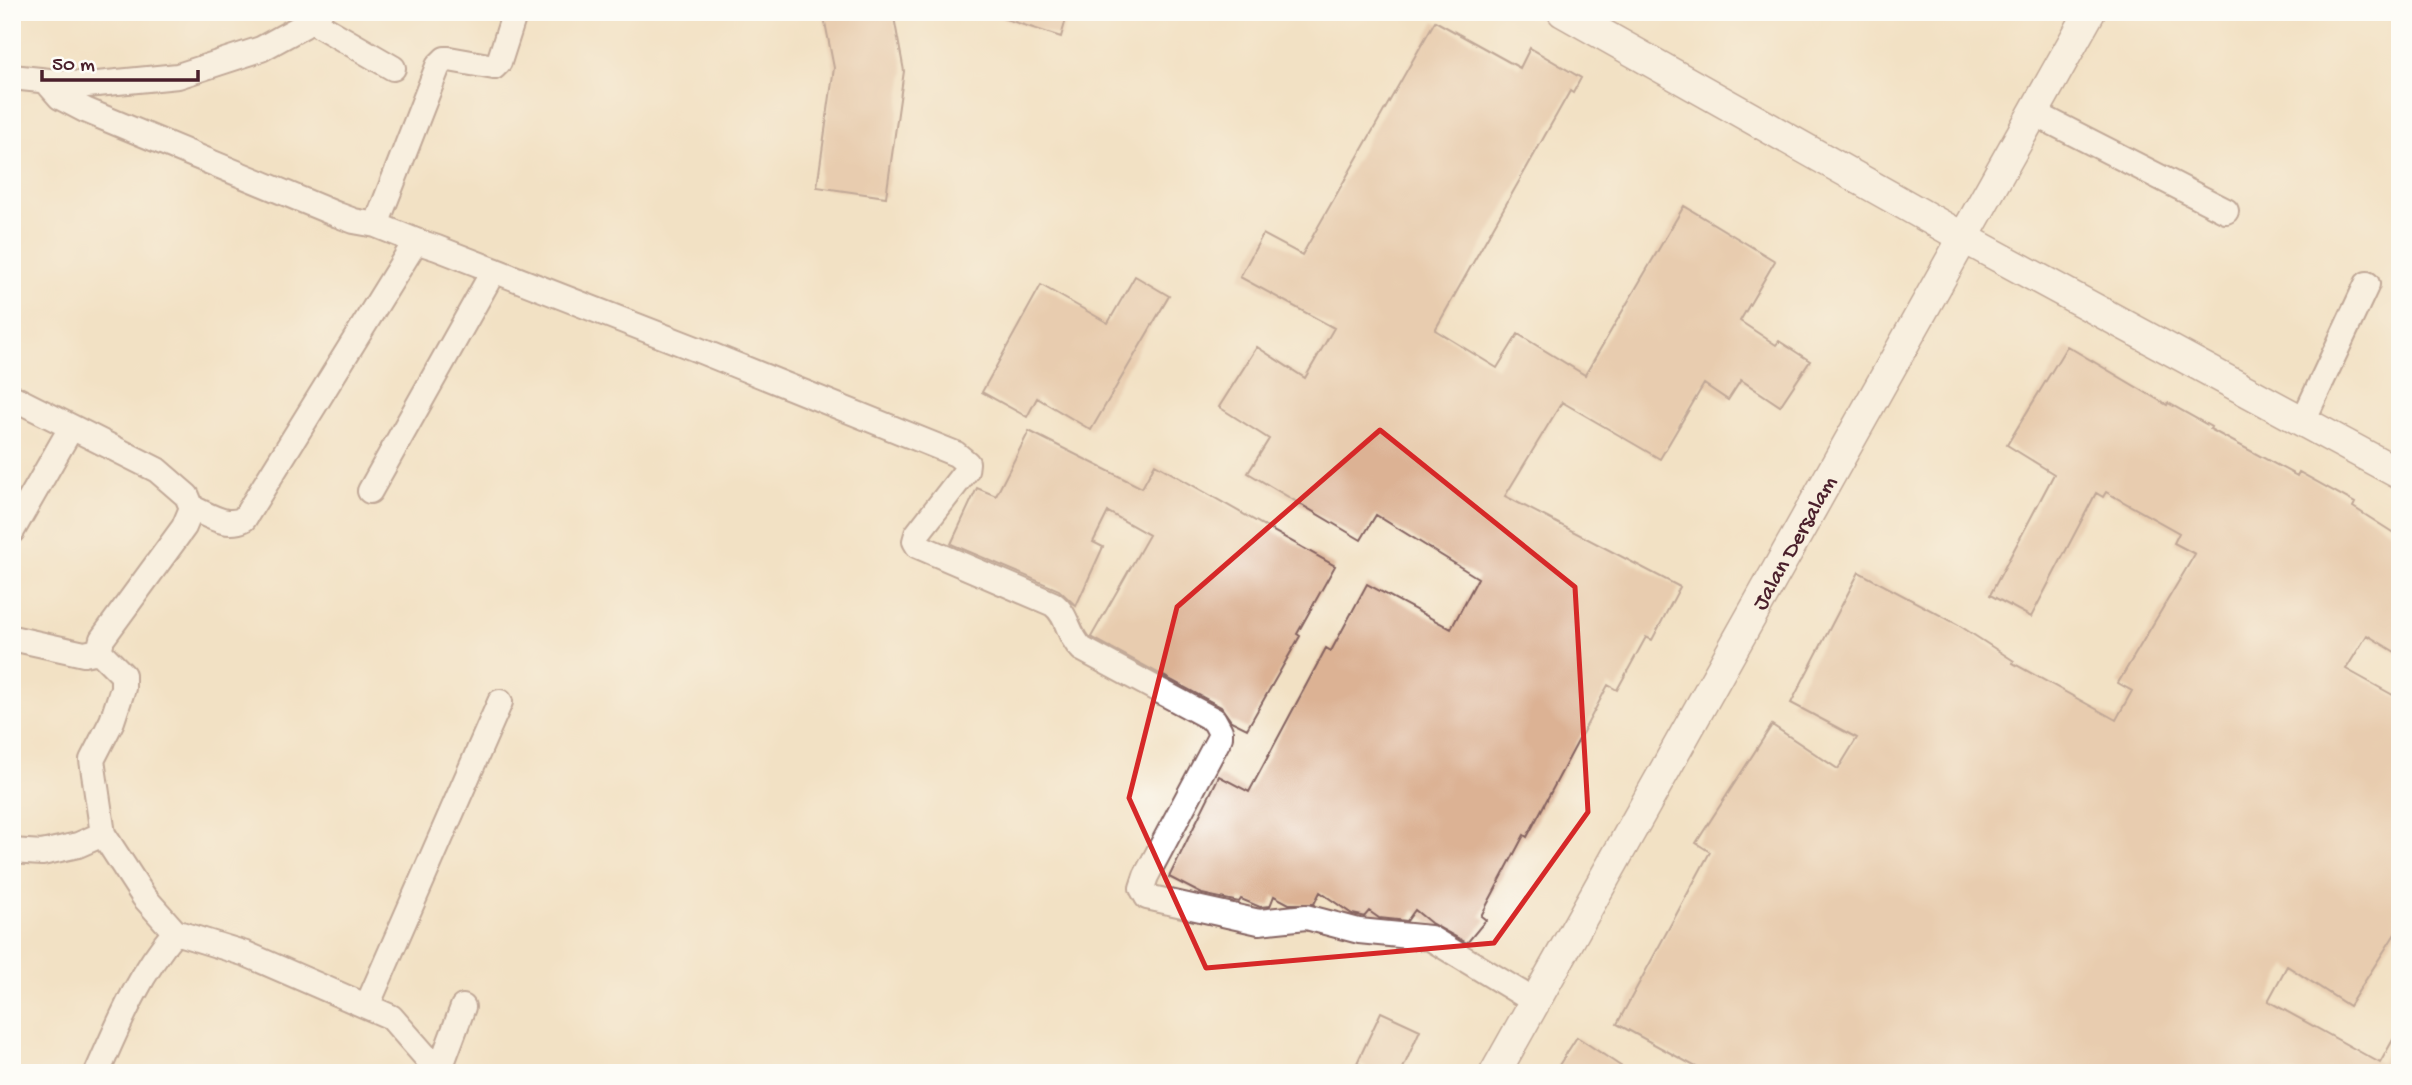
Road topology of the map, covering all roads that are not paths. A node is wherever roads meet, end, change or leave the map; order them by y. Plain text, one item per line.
1 (1563, 12) edge
2 (2090, 12) edge
3 (521, 13) edge
4 (315, 16) edge
5 (393, 68) dead end
6 (12, 77) edge
7 (46, 80) junction
8 (2034, 113) junction
9 (2226, 211) dead end
10 (376, 225) junction
11 (1964, 238) junction
12 (416, 241) junction
13 (495, 270) junction
14 (2367, 284) dead end
15 (12, 397) edge
16 (2303, 421) junction
17 (71, 428) junction
18 (2400, 474) edge
19 (370, 491) dead end
20 (192, 508) junction
21 (12, 531) edge
22 (12, 638) edge
23 (99, 651) junction
24 (500, 702) dead end
25 (103, 834) junction
26 (12, 851) edge
27 (175, 932) junction
28 (1534, 1001) junction
29 (367, 1006) junction
30 (463, 1007) dead end
31 (430, 1067) edge
32 (97, 1073) edge
33 (1495, 1073) edge

1 - 11 main road
2 - 8 main road, Jalan Dersalam
3 - 10 street
4 - 5 street
4 - 7 street
6 - 7 street
7 - 10 street
8 - 9 street
8 - 11 main road, Jalan Dersalam
10 - 12 street
11 - 16 main road
11 - 28 main road, Jalan Dersalam
12 - 13 street
12 - 20 street
13 - 19 street
13 - 28 street
14 - 16 street
15 - 17 street
16 - 18 main road
17 - 20 street
17 - 21 street
20 - 23 street
22 - 23 street
23 - 25 street
24 - 29 street
25 - 26 street
25 - 27 street
27 - 29 street
27 - 32 street
28 - 33 main road, Jalan Dersalam
29 - 31 street
30 - 31 street

